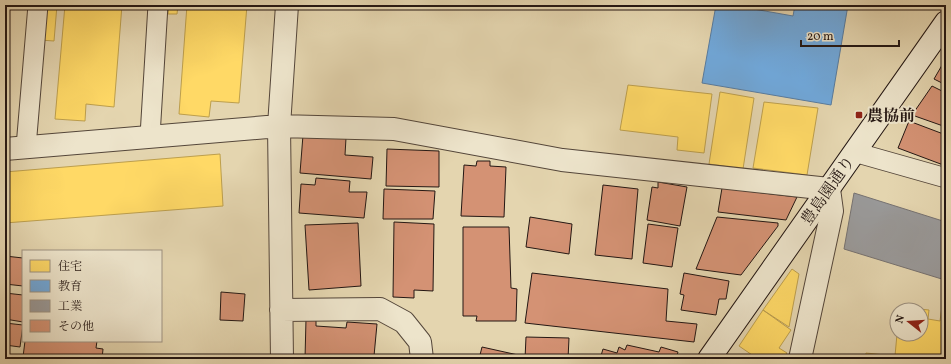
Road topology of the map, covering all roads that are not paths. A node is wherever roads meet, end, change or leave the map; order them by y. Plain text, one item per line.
1 (38, 5) edge
2 (158, 5) edge
3 (287, 5) edge
4 (946, 22) edge
5 (278, 126) junction
6 (150, 136) junction
7 (26, 147) junction
8 (5, 148) edge
9 (854, 152) junction
10 (946, 178) edge
11 (829, 188) junction
12 (281, 310) junction
13 (282, 359) edge
14 (422, 359) edge
15 (709, 359) edge
16 (800, 359) edge

1 - 7 lane
2 - 6 lane
3 - 5 street
4 - 9 street, 豊島園通り
5 - 6 street
5 - 11 street
5 - 12 street
6 - 7 street
7 - 8 street
9 - 10 lane
9 - 11 street, 豊島園通り
11 - 15 street, 豊島園通り
11 - 16 street
12 - 13 street
12 - 14 street

